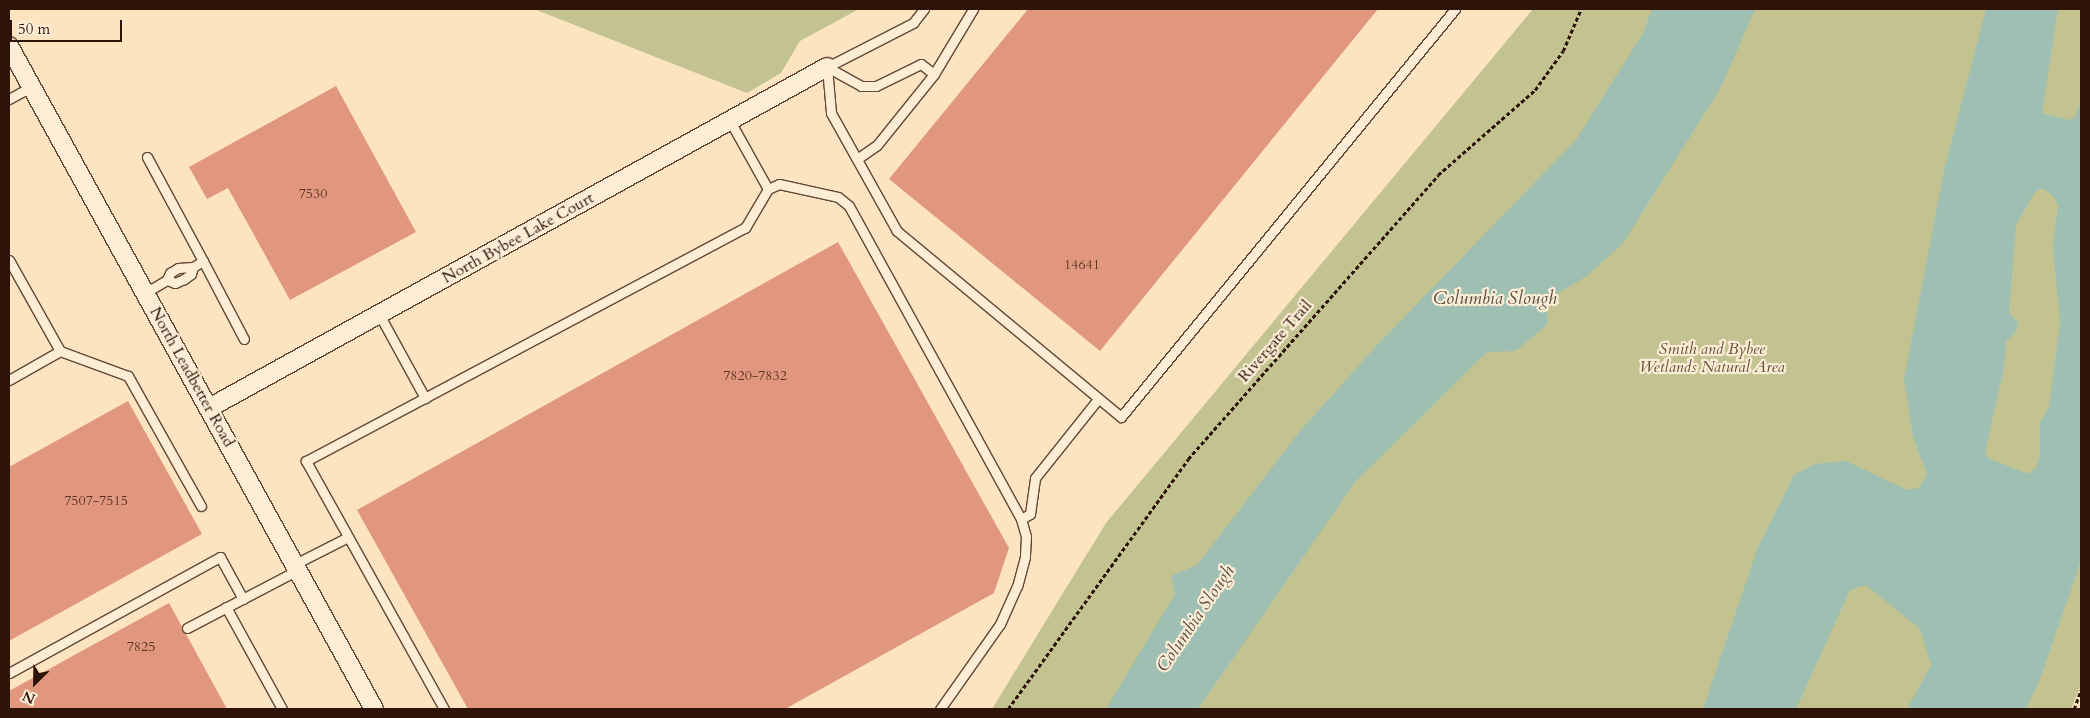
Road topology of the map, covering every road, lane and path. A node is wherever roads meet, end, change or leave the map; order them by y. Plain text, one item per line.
1 (924, 9) edge
2 (973, 9) edge
3 (1455, 9) edge
4 (1581, 9) edge
5 (9, 46) edge
6 (827, 68) junction
7 (934, 74) junction
8 (31, 87) junction
9 (9, 99) edge
10 (730, 121) junction
11 (147, 157) dead end
12 (857, 159) junction
13 (768, 189) junction
14 (9, 260) edge
15 (203, 261) junction
16 (145, 293) junction
17 (379, 314) junction
18 (244, 339) dead end
19 (60, 351) junction
20 (9, 380) edge
21 (425, 398) junction
22 (1098, 399) junction
23 (209, 408) junction
24 (201, 506) dead end
25 (1021, 519) junction
26 (348, 537) junction
27 (296, 567) junction
28 (243, 598) junction
29 (226, 608) junction
30 (187, 628) dead end
31 (9, 673) edge
32 (2081, 690) edge
33 (282, 709) edge
34 (374, 709) edge
35 (444, 709) edge
36 (940, 709) edge
37 (1008, 709) edge
38 (2074, 709) edge

1 - 6 lane
2 - 7 lane
3 - 22 lane
4 - 37 path, Rivergate Trail
5 - 8 street, North Leadbetter Road
6 - 7 lane
6 - 10 street, North Bybee Lake Court
6 - 12 lane
7 - 12 lane
8 - 9 lane
8 - 16 street, North Leadbetter Road
10 - 13 lane
10 - 17 street, North Bybee Lake Court
11 - 15 lane
12 - 22 lane
13 - 21 lane
13 - 25 lane
14 - 19 lane
15 - 16 lane
15 - 18 lane
16 - 23 street, North Leadbetter Road
17 - 21 lane
17 - 23 street, North Bybee Lake Court
19 - 20 lane
19 - 24 lane
21 - 26 lane
22 - 25 lane
23 - 27 street, North Leadbetter Road
25 - 36 lane
26 - 27 lane
26 - 35 lane
27 - 28 lane
27 - 34 street, North Leadbetter Road
28 - 29 lane
28 - 31 lane
29 - 30 lane
29 - 33 lane
32 - 38 path

